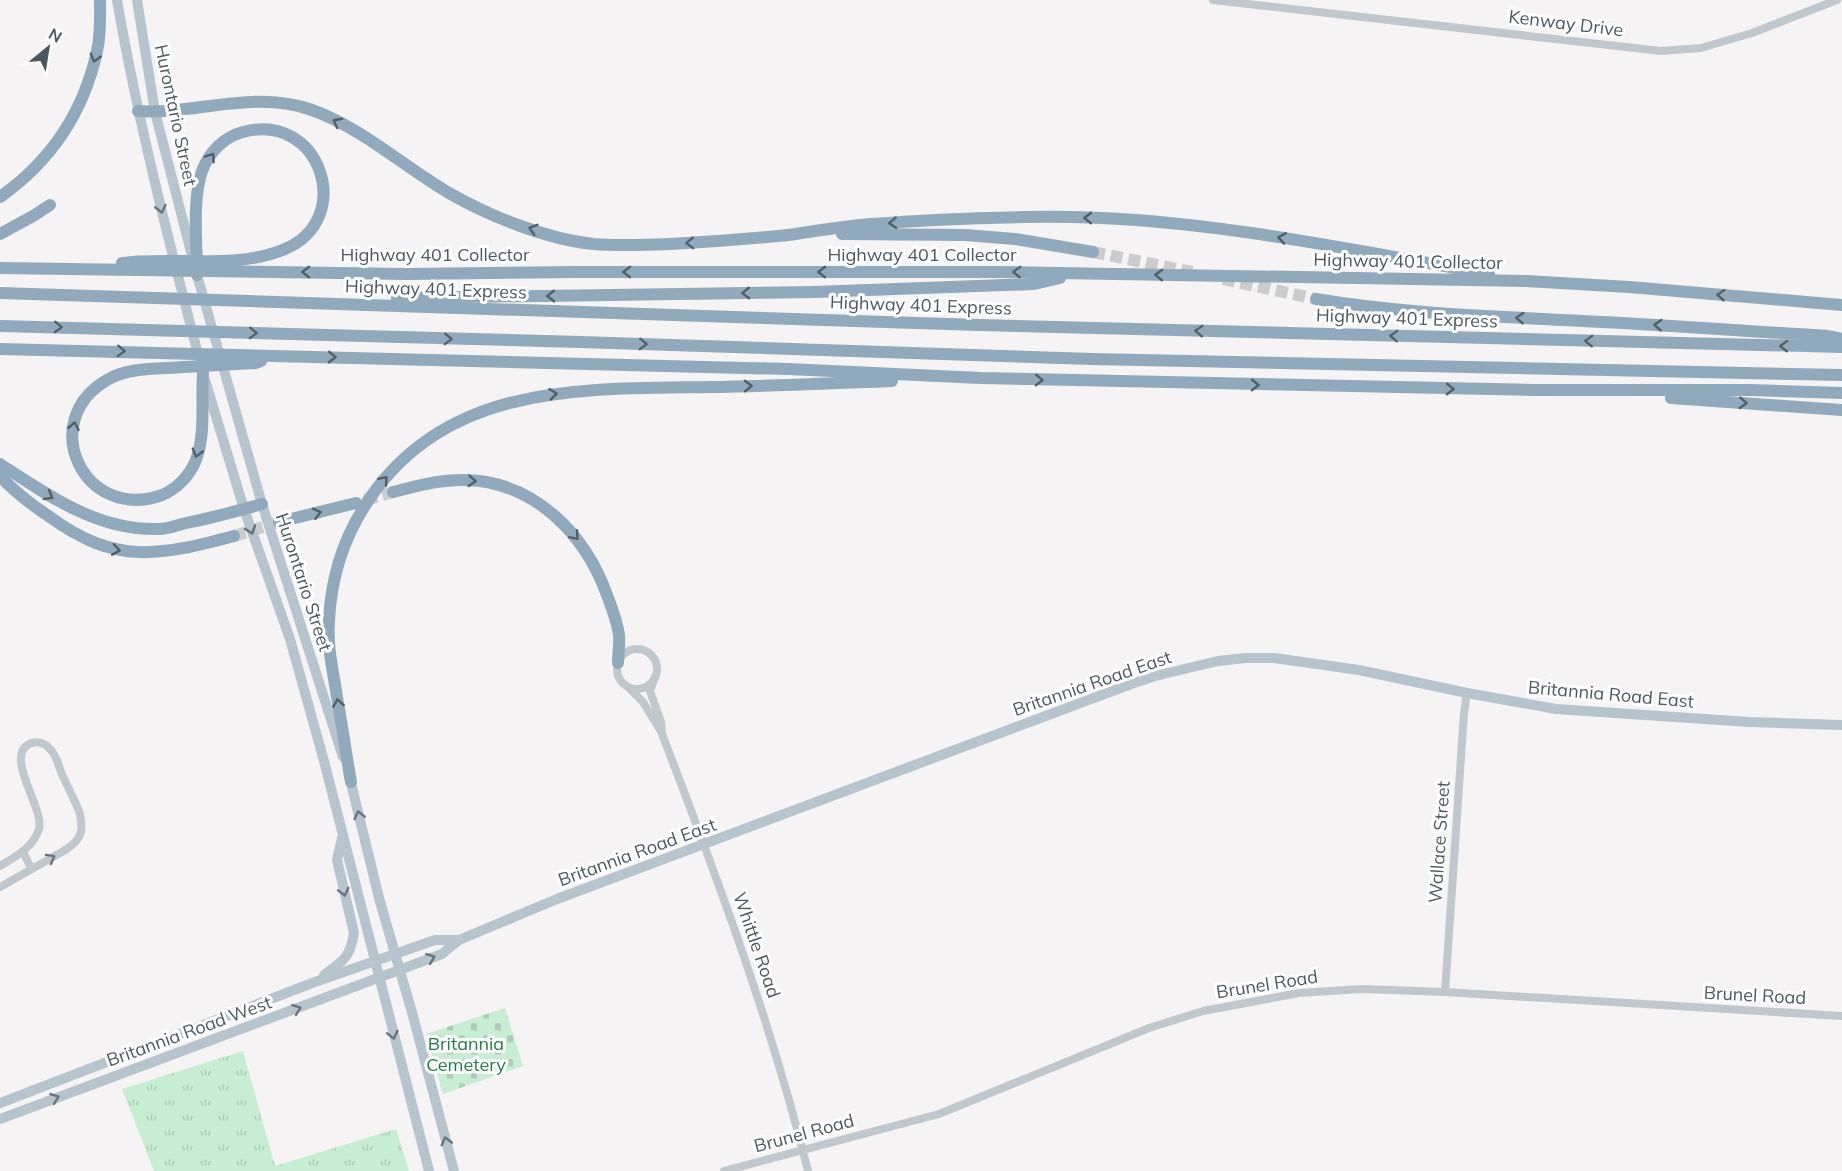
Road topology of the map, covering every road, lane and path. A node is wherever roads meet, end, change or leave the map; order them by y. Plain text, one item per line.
1 (100, 0) edge
2 (117, 0) edge
3 (137, 0) edge
4 (1213, 0) edge
5 (1837, 0) edge
6 (138, 111) junction
7 (155, 112) junction
8 (0, 197) edge
9 (50, 204) dead end
10 (192, 233) junction
11 (0, 234) edge
12 (790, 234) junction
13 (1093, 252) tunnel mouth
14 (0, 268) edge
15 (80, 270) junction
16 (1076, 274) junction
17 (197, 275) joint
18 (1526, 281) junction
19 (0, 293) edge
20 (1316, 299) tunnel mouth
21 (270, 302) junction
22 (1842, 305) edge
23 (0, 326) edge
24 (1842, 339) edge
25 (1842, 347) edge
26 (0, 349) edge
27 (273, 356) junction
28 (203, 373) joint
29 (1842, 375) edge
30 (981, 378) junction
31 (1580, 391) junction
32 (1842, 393) edge
33 (205, 395) junction
34 (1842, 410) edge
35 (0, 464) edge
36 (0, 476) edge
37 (393, 492) tunnel mouth
38 (356, 503) tunnel mouth
39 (262, 504) junction
40 (244, 509) junction
41 (279, 522) tunnel mouth
42 (234, 536) tunnel mouth
43 (618, 663) junction
44 (655, 677) junction
45 (630, 688) junction
46 (1467, 693) junction
47 (1842, 725) edge
48 (662, 734) junction
49 (351, 782) junction
50 (343, 835) junction
51 (704, 845) junction
52 (22, 852) junction
53 (0, 867) edge
54 (31, 868) junction
55 (0, 887) edge
56 (459, 940) junction
57 (394, 955) junction
58 (379, 960) junction
59 (389, 974) junction
60 (315, 981) junction
61 (1445, 992) junction
62 (1842, 1016) edge
63 (0, 1103) edge
64 (0, 1119) edge
65 (803, 1150) junction
66 (429, 1171) edge
67 (454, 1171) edge
68 (724, 1171) edge
69 (808, 1171) edge

1 -> 8 highway
2 - 6 main road, Hurontario Street
3 - 7 main road, Hurontario Street
4 - 5 street, Kenway Drive
6 - 7 highway
6 -> 28 main road, Hurontario Street
7 - 10 main road, Hurontario Street
12 -> 7 highway
9 - 11 highway
10 -> 15 highway
10 - 17 highway
12 - 13 highway
18 -> 12 highway
14 - 15 highway, Highway 401 Collector
16 -> 15 highway, Highway 401 Collector
18 -> 16 highway, Highway 401 Collector
16 -> 21 highway
17 - 39 main road, Hurontario Street
22 -> 18 highway, Highway 401 Collector
19 - 21 highway, Highway 401 Express
24 -> 20 highway
25 -> 21 highway, Highway 401 Express
23 -> 29 highway
26 -> 27 highway
27 -> 30 highway
33 -> 27 highway
28 - 33 highway
30 -> 31 highway
49 -> 30 highway
31 - 32 highway
31 -> 34 highway
33 - 40 main road, Hurontario Street
35 -> 40 highway
36 -> 42 highway
37 -> 43 highway
41 -> 38 highway
39 - 40 highway
39 - 49 main road, Hurontario Street
40 -> 50 main road, Hurontario Street
43 - 44 street
43 - 45 street
44 - 45 street
44 - 48 street, Whittle Road
45 - 48 street, Whittle Road
46 - 47 main road, Britannia Road East
46 - 51 main road, Britannia Road East
46 - 61 street, Wallace Street
48 - 51 street, Whittle Road
57 -> 49 main road, Hurontario Street
50 - 58 main road, Hurontario Street
50 -> 60 main road
51 - 56 main road, Britannia Road East
51 - 65 street, Whittle Road
52 - 53 street
52 - 54 street
54 -> 52 street
54 - 55 street
56 - 57 main road, Britannia Road East
59 -> 56 main road, Britannia Road East
57 - 58 main road, Britannia Road East
57 - 59 main road, Hurontario Street
58 - 59 main road, Hurontario Street
58 - 60 main road, Britannia Road West
64 -> 59 main road, Britannia Road West
59 -> 66 main road, Hurontario Street
67 -> 59 main road, Hurontario Street
60 - 63 main road, Britannia Road West
61 - 62 street, Brunel Road
61 - 65 street, Brunel Road
65 - 68 street, Brunel Road
65 - 69 street, Whittle Road

